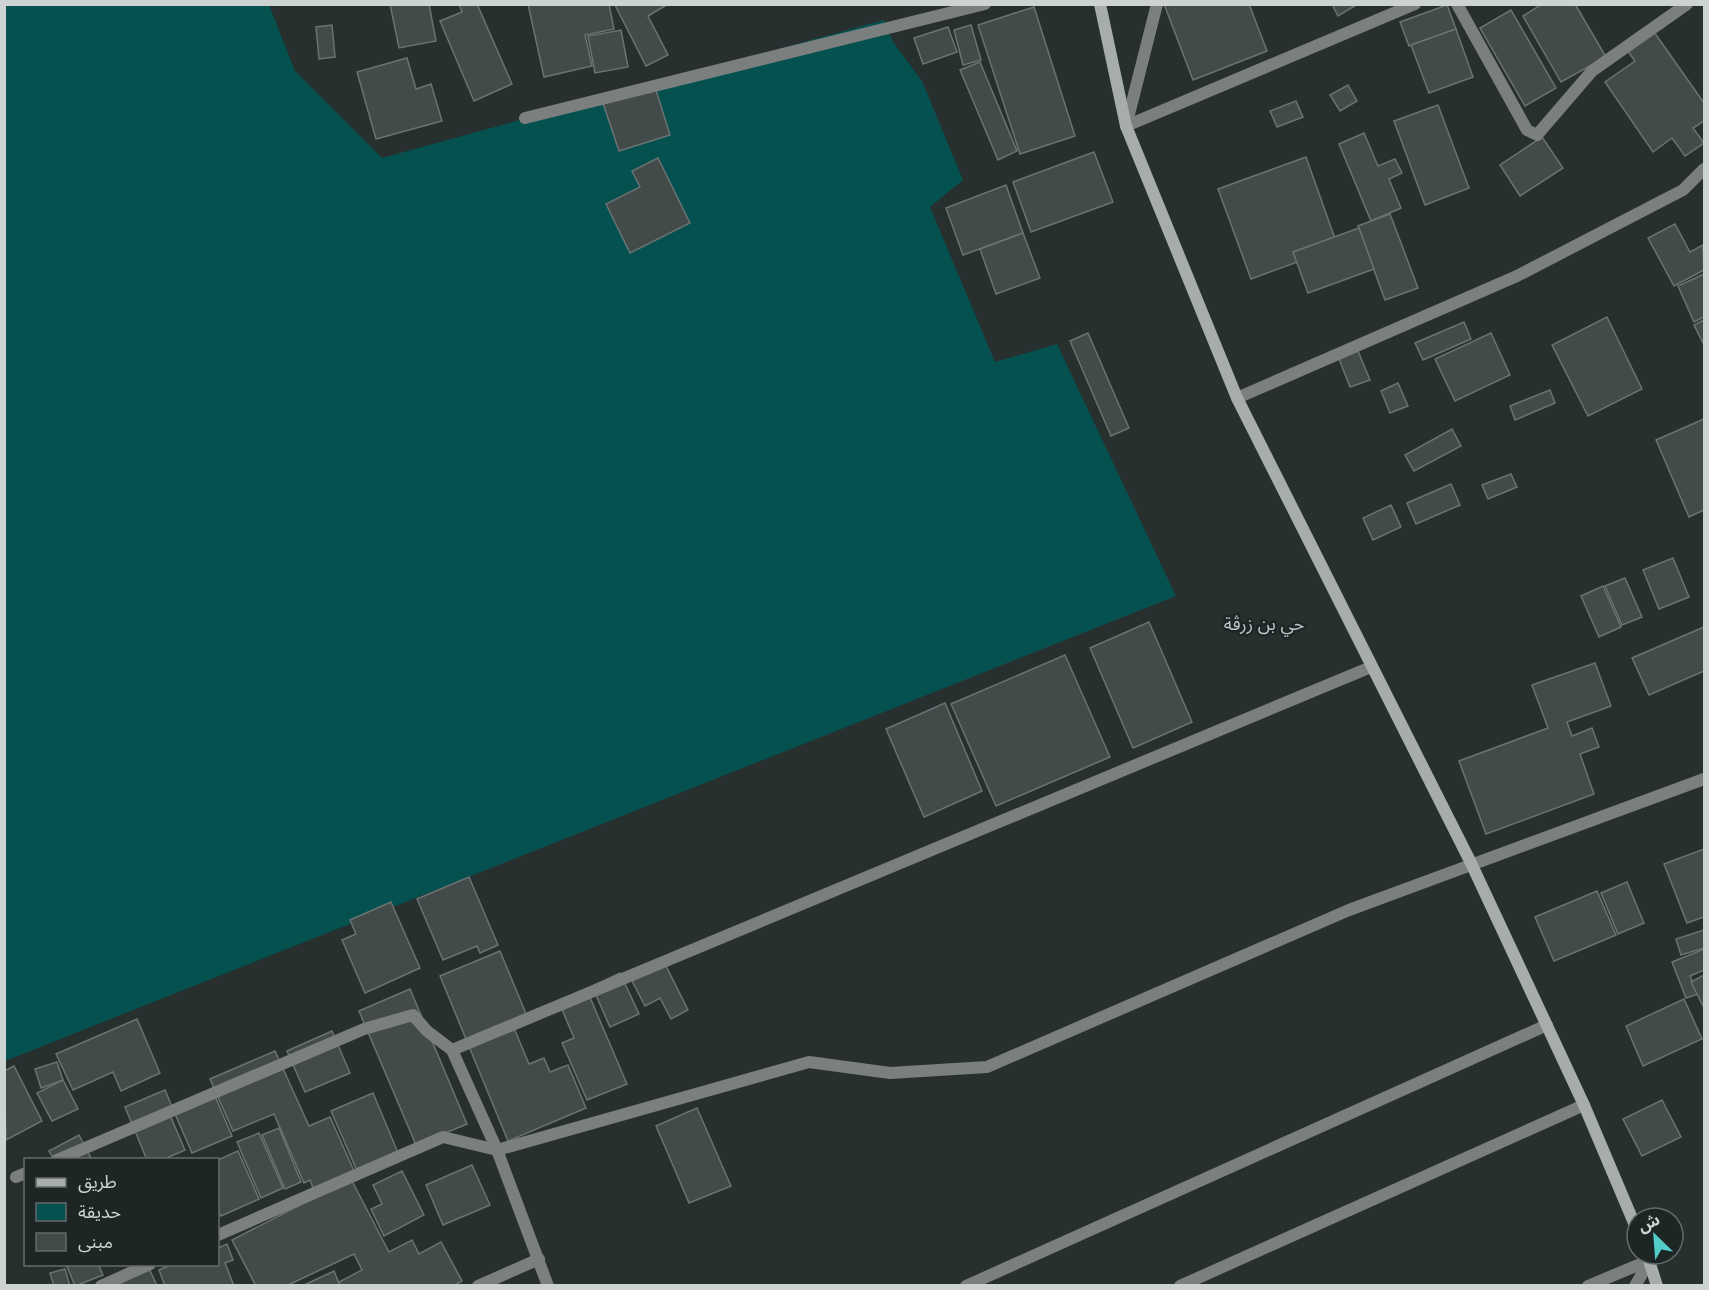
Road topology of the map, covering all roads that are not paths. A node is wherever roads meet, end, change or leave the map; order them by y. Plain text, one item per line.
1 (986, 4) edge
2 (1100, 4) edge
3 (1157, 4) edge
4 (1414, 4) edge
5 (1457, 4) edge
6 (1687, 4) edge
7 (525, 118) dead end
8 (1126, 126) junction
9 (1704, 169) edge
10 (1237, 398) junction
11 (1371, 667) junction
12 (1704, 779) edge
13 (1471, 863) junction
14 (1547, 1025) junction
15 (452, 1050) junction
16 (1584, 1105) junction
17 (497, 1150) junction
18 (62, 1158) edge
19 (1627, 1206) edge
20 (219, 1235) edge
21 (538, 1259) junction
22 (146, 1266) edge
23 (1629, 1266) edge
24 (1644, 1266) edge
25 (1651, 1266) edge
26 (101, 1286) edge
27 (478, 1286) edge
28 (548, 1286) edge
29 (966, 1286) edge
30 (1180, 1286) edge
31 (1588, 1286) edge
32 (1635, 1286) edge
33 (1657, 1286) edge

1 - 7 street
2 - 8 main road
3 - 8 street
4 - 8 street
5 - 6 street
8 - 10 main road
9 - 10 street
10 - 11 main road
11 - 13 main road
11 - 15 street
12 - 13 street
13 - 14 main road
13 - 17 street
14 - 16 main road
14 - 29 street
15 - 17 street
15 - 18 street
16 - 19 main road
16 - 30 street
17 - 20 street
17 - 21 street
21 - 27 street
21 - 28 street
22 - 26 street
23 - 31 street
24 - 32 street
25 - 33 main road

